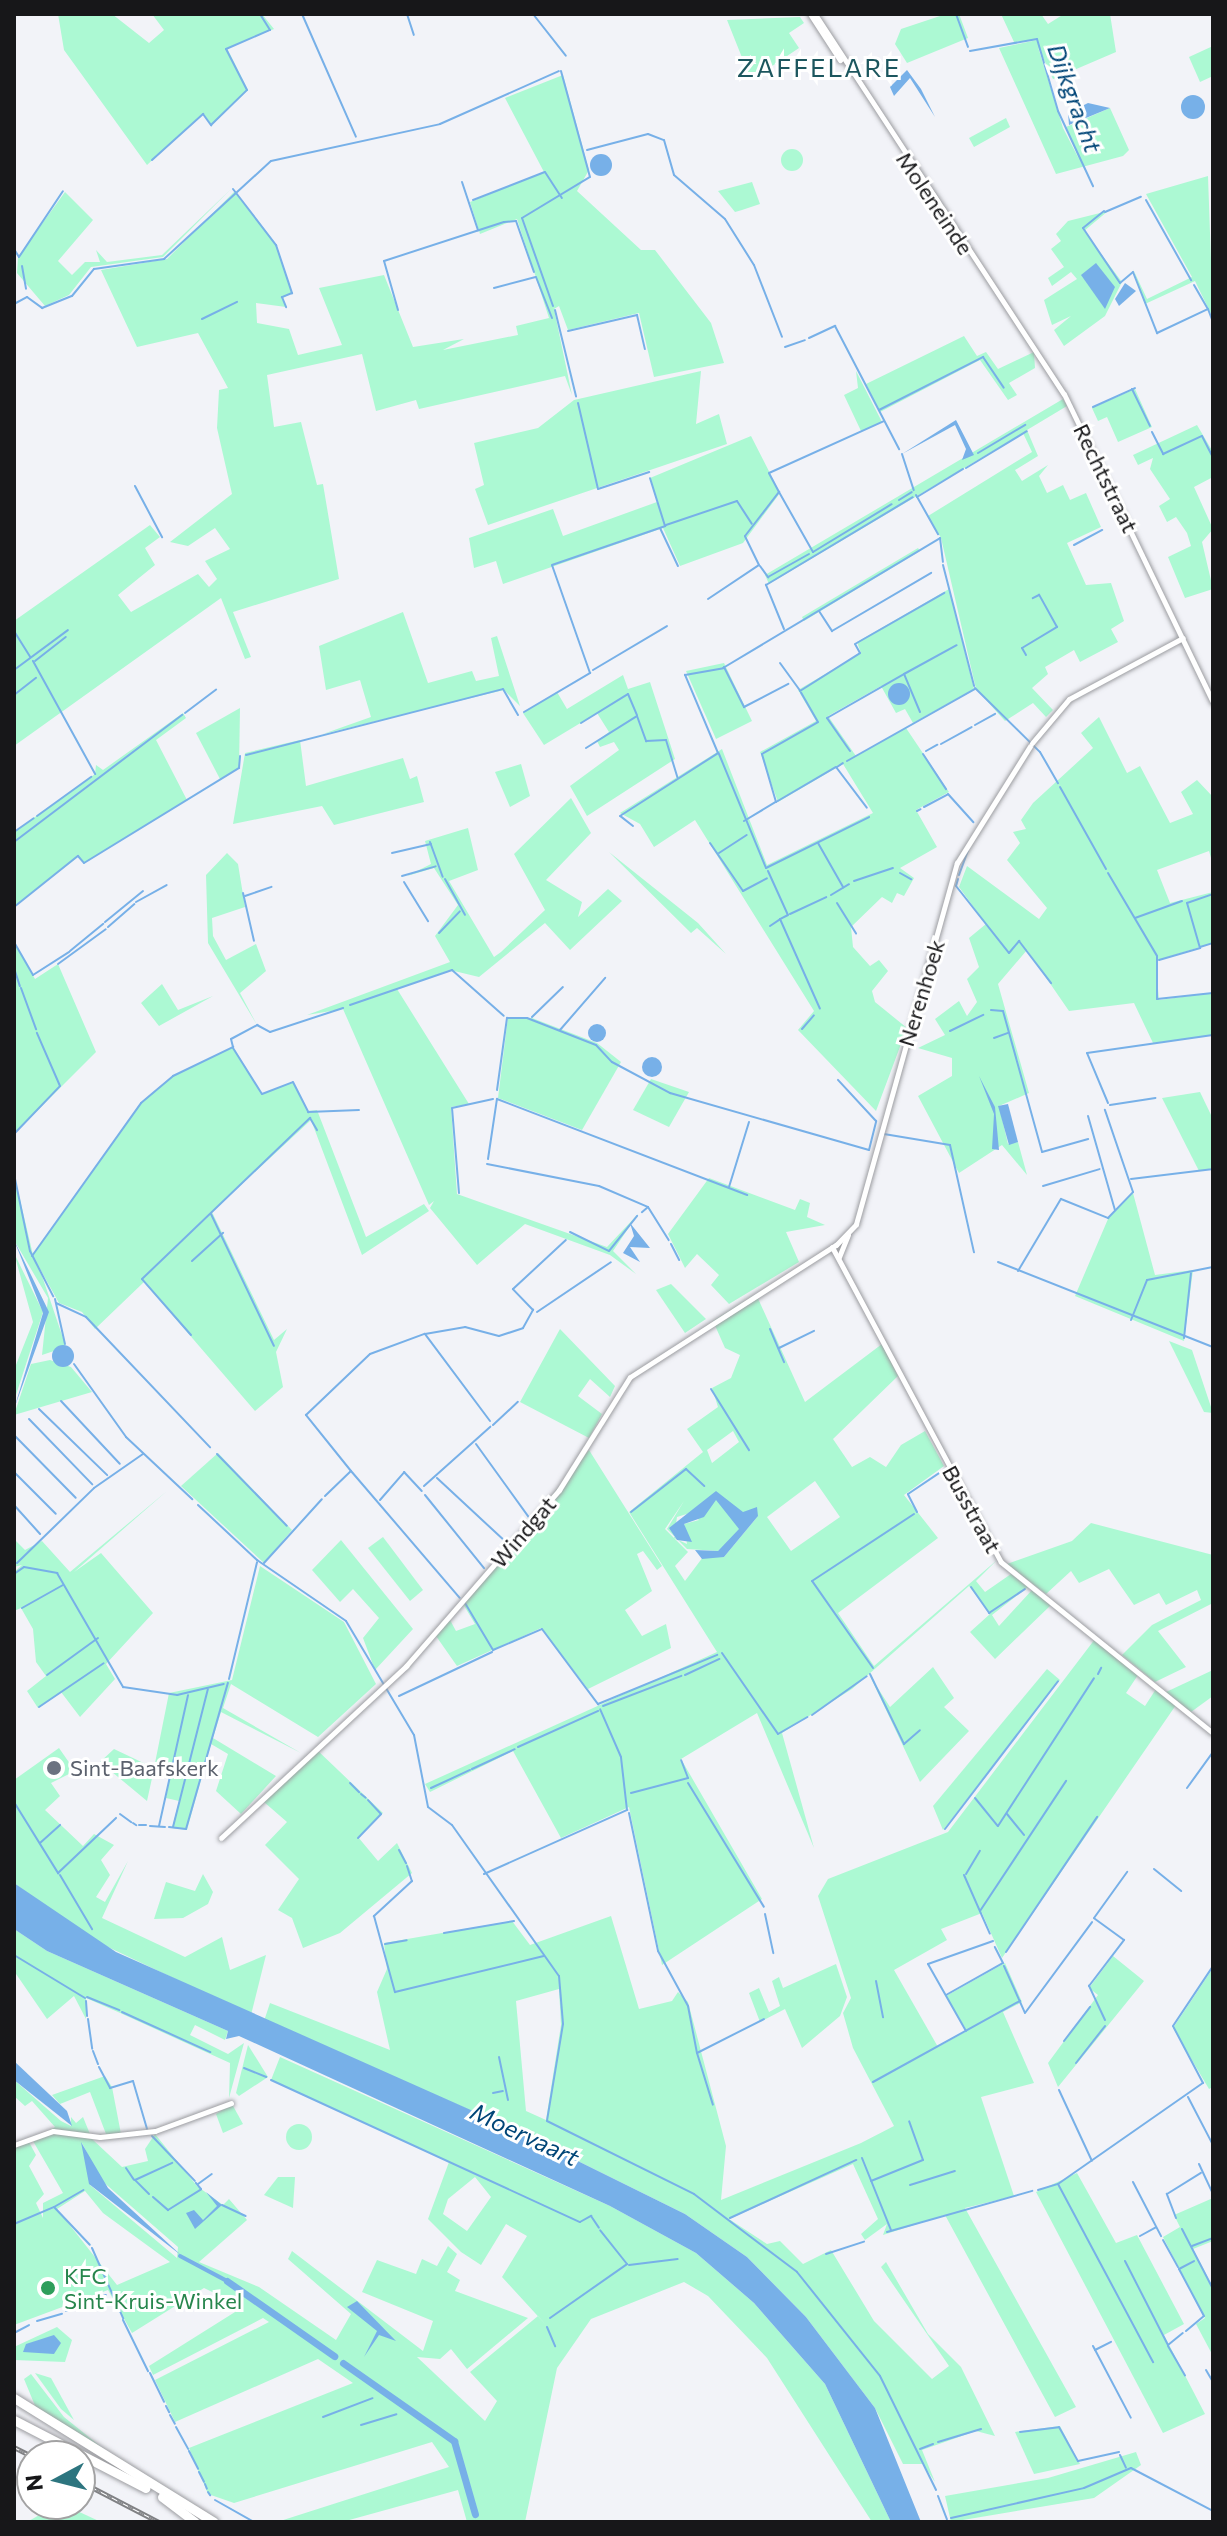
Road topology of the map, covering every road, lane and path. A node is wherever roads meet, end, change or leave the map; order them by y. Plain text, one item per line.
1 (812, 14) edge
2 (978, 267) joint
3 (1183, 638) junction
4 (1213, 702) edge
5 (848, 1234) junction
6 (832, 1247) junction
7 (839, 1257) junction
8 (1213, 1733) edge
9 (221, 1838) dead end
10 (231, 2103) dead end
11 (14, 2145) edge
12 (14, 2398) edge
13 (14, 2420) edge
14 (205, 2520) edge

1 - 2 street, Moleneinde
2 - 3 street, Rechtstraat
3 - 4 street, Rechtstraat
3 - 5 street, Nerenhoek
5 - 6 street, Nerenhoek
5 - 7 street
6 - 7 street, Busstraat
6 - 9 street, Windgat
7 - 8 street, Busstraat
10 - 11 street
12 - 14 highway
13 - 14 highway

